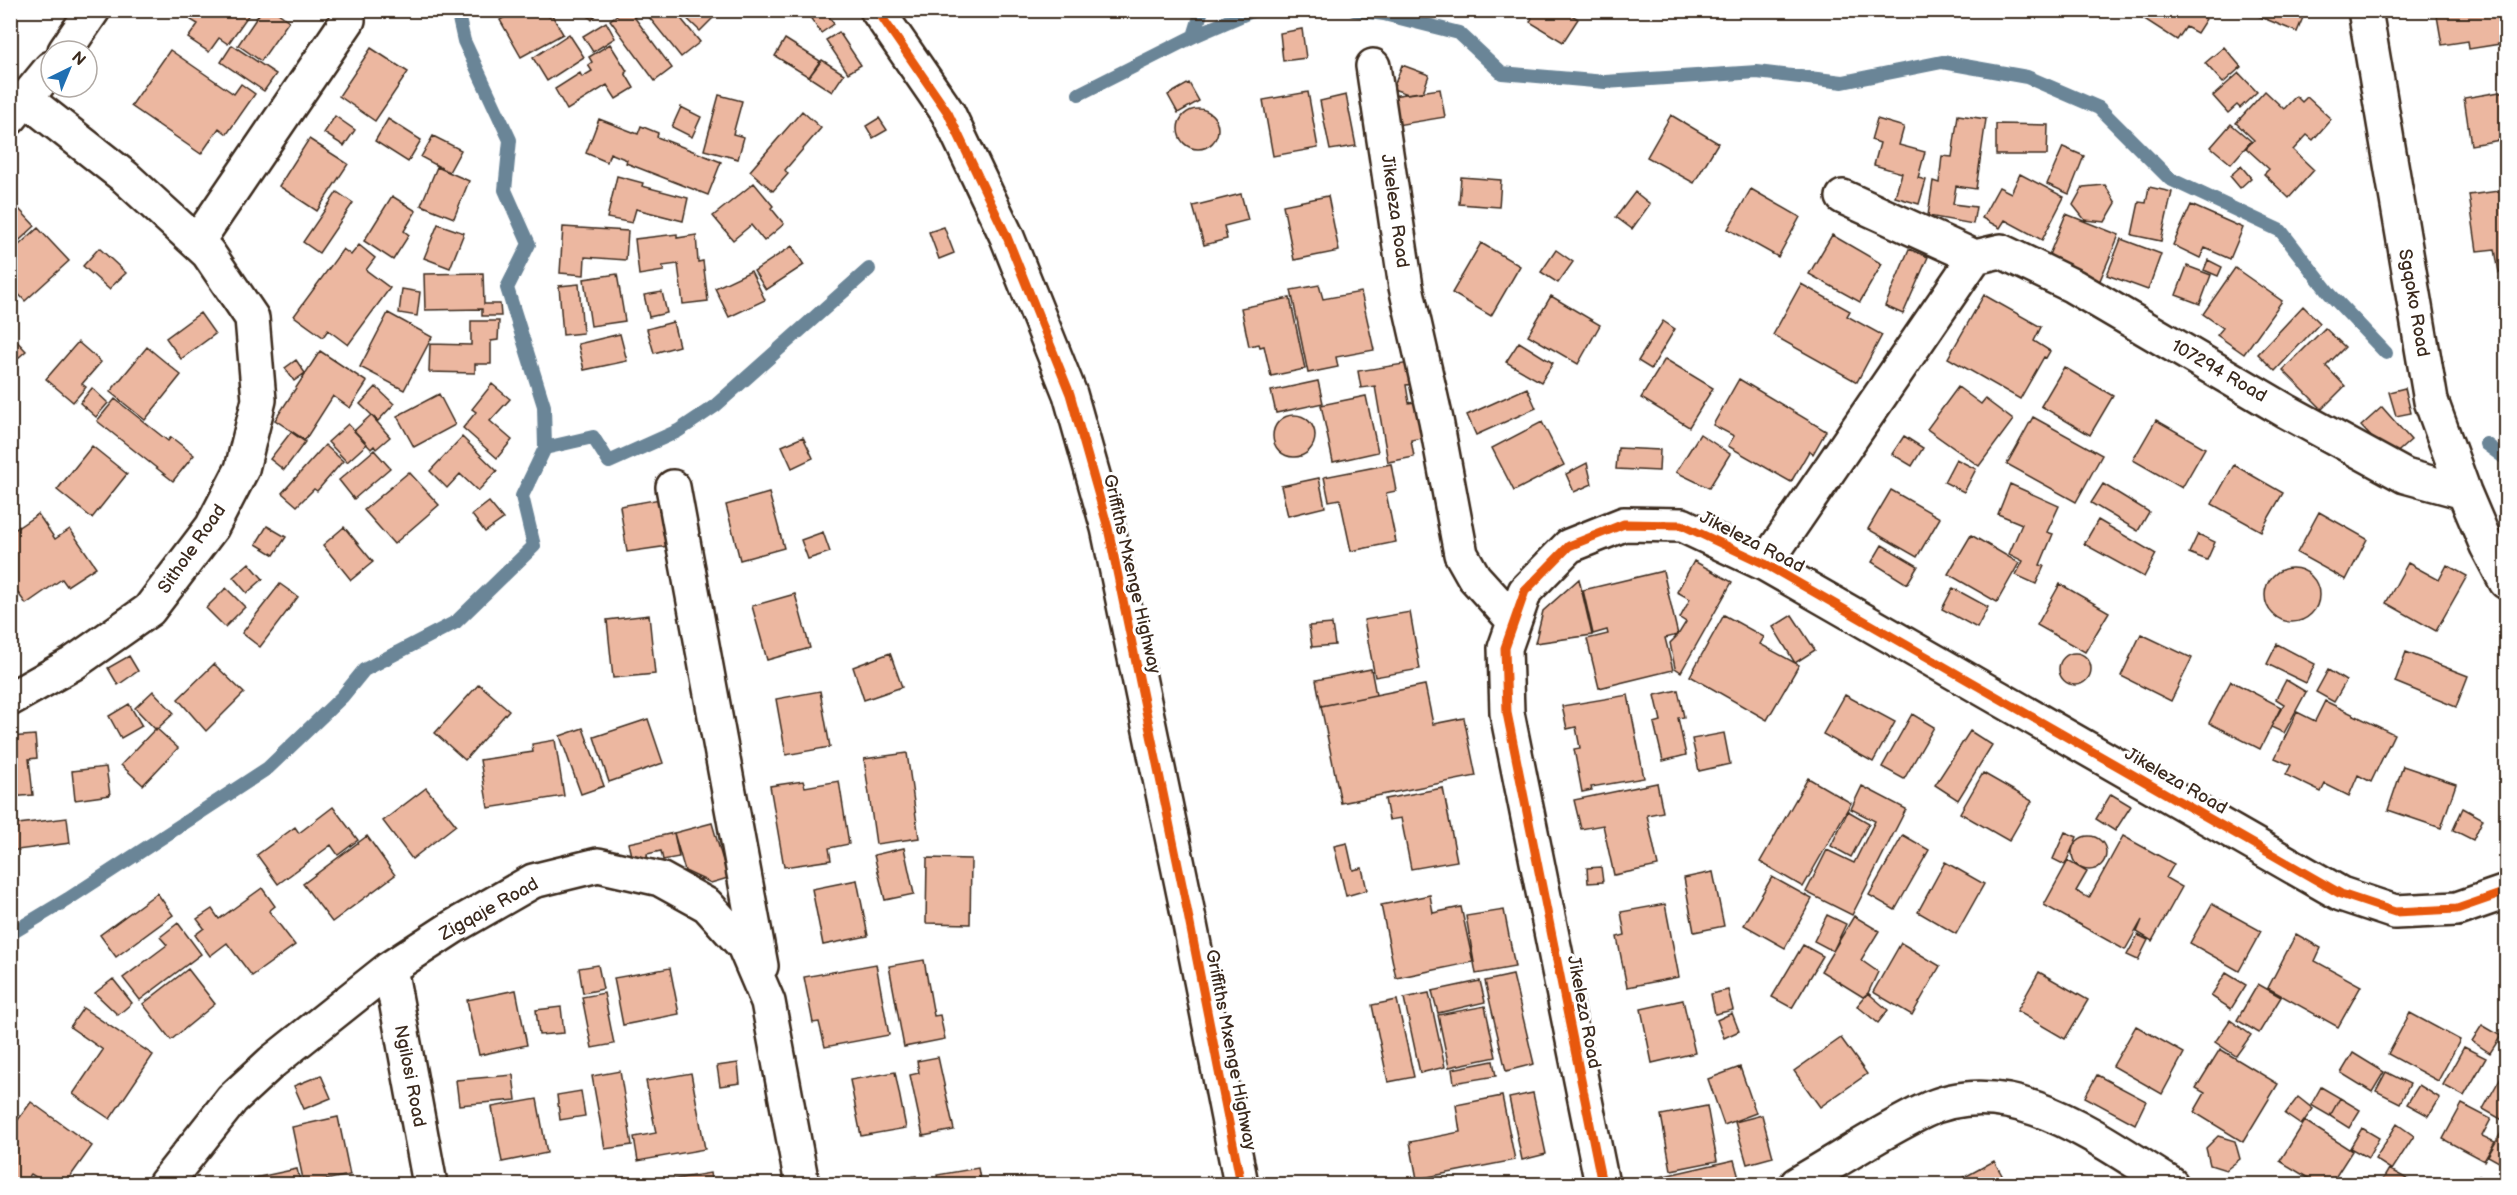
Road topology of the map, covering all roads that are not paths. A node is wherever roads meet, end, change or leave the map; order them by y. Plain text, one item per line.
1 (93, 10) edge
2 (877, 10) edge
3 (2365, 10) edge
4 (348, 20) dead end
5 (72, 39) edge
6 (1373, 66) dead end
7 (39, 83) edge
8 (19, 109) edge
9 (1843, 197) dead end
10 (197, 242) junction
11 (1975, 257) junction
12 (673, 487) dead end
13 (2464, 492) junction
14 (1765, 564) junction
15 (2506, 582) edge
16 (1514, 621) junction
17 (10, 699) edge
18 (2506, 892) edge
19 (390, 968) junction
20 (768, 1002) junction
21 (165, 1185) edge
22 (430, 1185) edge
23 (802, 1185) edge
24 (1240, 1185) edge
25 (1602, 1185) edge
26 (1797, 1185) edge
27 (2171, 1185) edge

1 - 5 street
2 - 24 street, Griffiths Mxenge Highway
3 - 13 street, Sgqoko Road
4 - 10 street
6 - 16 street, Jikeleza Road
7 - 8 street
8 - 10 street, Sithole Road
9 - 11 street
10 - 17 street, Sithole Road
11 - 13 street, 107294 Road
11 - 14 street
12 - 20 street
13 - 15 street, Sgqoko Road
14 - 16 street, Jikeleza Road
14 - 18 street, Jikeleza Road
16 - 25 street, Jikeleza Road
19 - 20 street, Zigqaje Road
19 - 21 street, Zigqaje Road
19 - 22 street, Ngilosi Road
20 - 23 street, Zigqaje Road
26 - 27 street

